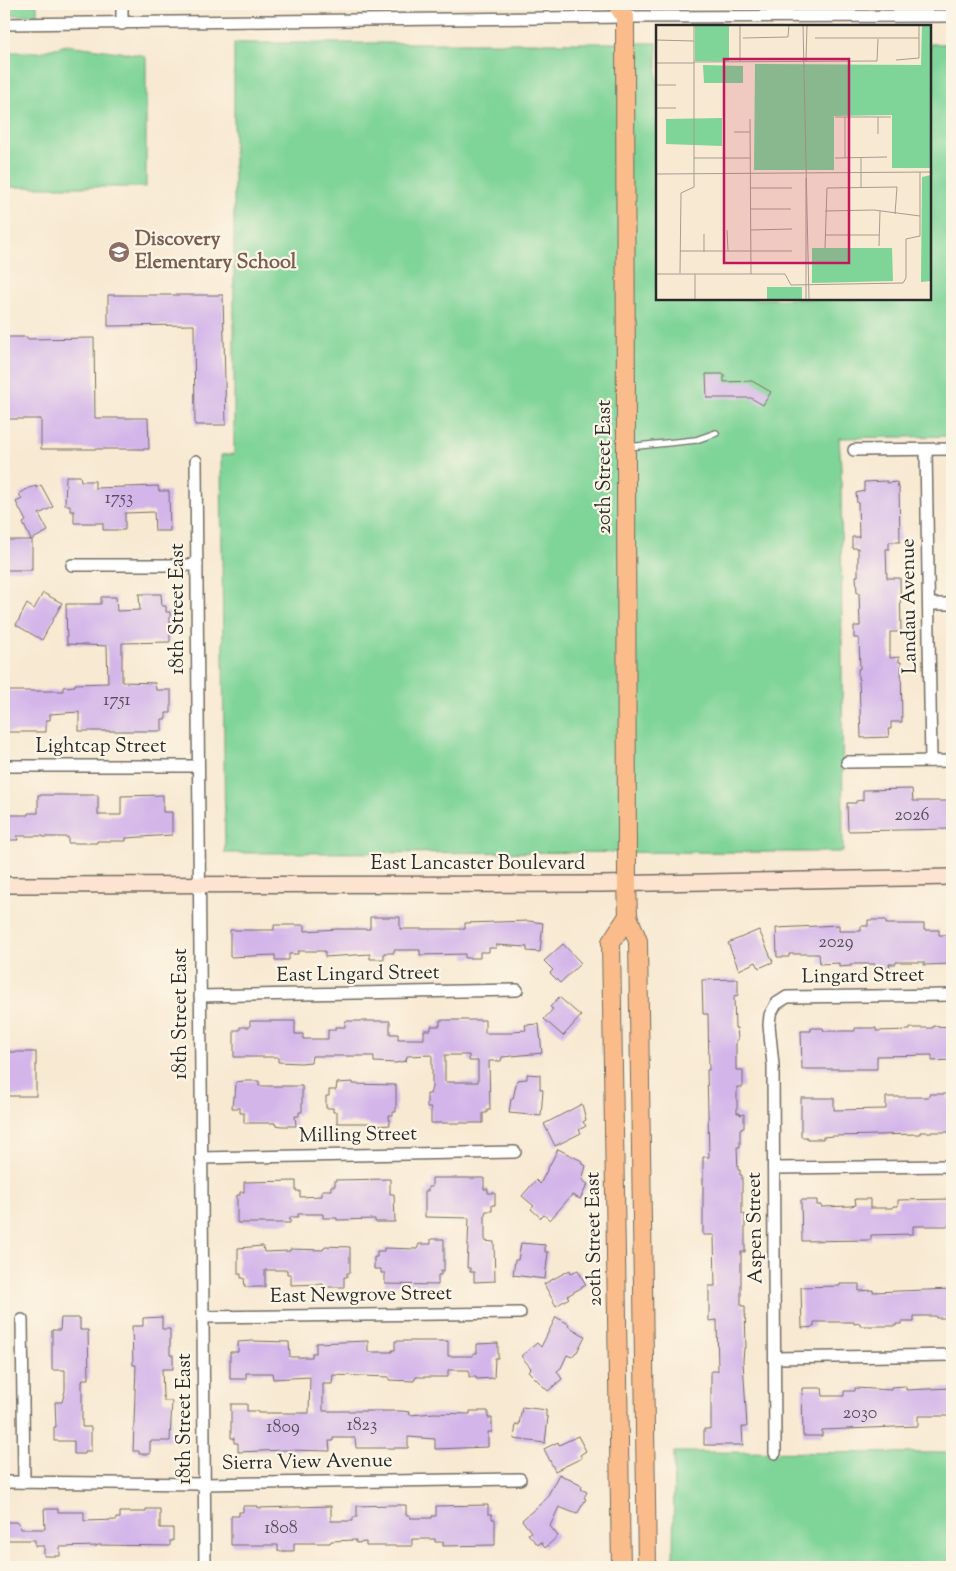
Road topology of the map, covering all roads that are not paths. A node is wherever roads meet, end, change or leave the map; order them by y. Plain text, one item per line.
1 (122, 4) edge
2 (625, 8) edge
3 (952, 16) edge
4 (4, 24) edge
5 (122, 24) junction
6 (716, 433) dead end
7 (626, 447) junction
8 (854, 450) dead end
9 (926, 450) junction
10 (952, 450) edge
11 (196, 461) dead end
12 (72, 565) dead end
13 (197, 565) junction
14 (929, 604) junction
15 (952, 604) edge
16 (931, 761) junction
17 (952, 761) edge
18 (847, 762) dead end
19 (4, 766) edge
20 (198, 766) junction
21 (952, 877) edge
22 (627, 883) junction
23 (199, 884) junction
24 (4, 885) edge
25 (628, 916) junction
26 (517, 990) dead end
27 (952, 995) edge
28 (200, 996) junction
29 (776, 1004) joint
30 (515, 1152) dead end
31 (202, 1158) junction
32 (952, 1166) edge
33 (774, 1168) junction
34 (520, 1313) dead end
35 (203, 1317) junction
36 (22, 1320) dead end
37 (952, 1355) edge
38 (776, 1358) junction
39 (775, 1453) dead end
40 (520, 1479) dead end
41 (4, 1482) edge
42 (24, 1482) junction
43 (204, 1484) junction
44 (205, 1567) edge
45 (622, 1567) edge
46 (647, 1567) edge

1 - 5 street
2 - 3 street
2 - 5 street
2 - 7 main road, 20th Street East
4 - 5 street
6 - 7 lane
7 - 22 main road, 20th Street East
8 - 9 street
9 - 10 street
9 - 14 street, Landau Avenue
11 - 13 street, 18th Street East
12 - 13 street
13 - 20 street, 18th Street East
14 - 15 street
14 - 16 street, Landau Avenue
16 - 17 street
16 - 18 street
19 - 20 street, Lightcap Street
20 - 23 street, 18th Street East
21 - 22 main road, East Lancaster Boulevard
22 - 23 main road, East Lancaster Boulevard
22 - 25 main road, 20th Street East
23 - 24 main road, East Lancaster Boulevard
23 - 28 street, 18th Street East
25 - 45 main road, 20th Street East
25 - 46 main road, 20th Street East
26 - 28 street, East Lingard Street
27 - 29 street, Lingard Street
28 - 31 street, 18th Street East
29 - 33 street, Aspen Street
30 - 31 street, Milling Street
31 - 35 street, 18th Street East
32 - 33 street
33 - 38 street, Aspen Street
34 - 35 street, East Newgrove Street
35 - 43 street, 18th Street East
36 - 42 street
37 - 38 street
38 - 39 street, Aspen Street
40 - 43 street, Sierra View Avenue
41 - 42 street, Sierra View Avenue
42 - 43 street, Sierra View Avenue
43 - 44 street, 18th Street East

